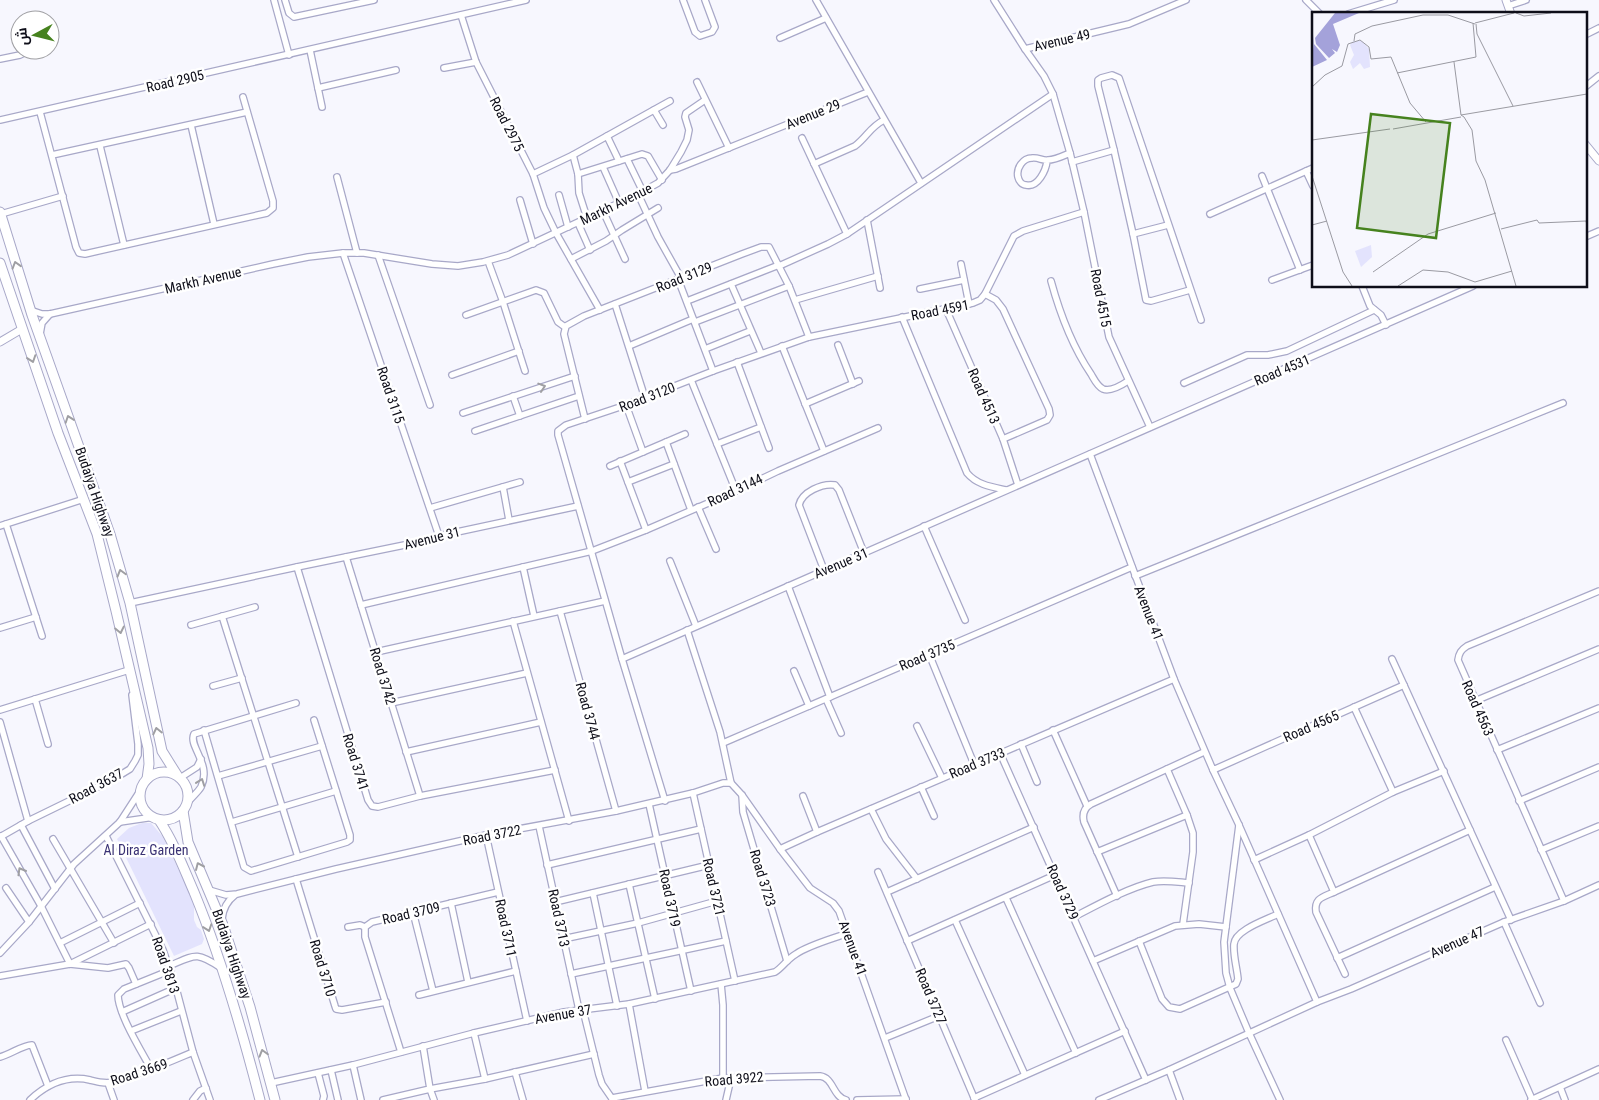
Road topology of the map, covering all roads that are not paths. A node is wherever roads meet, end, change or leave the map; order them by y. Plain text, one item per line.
1 (274, 0) edge
2 (285, 0) edge
3 (374, 0) edge
4 (526, 0) edge
5 (683, 0) edge
6 (705, 0) edge
7 (816, 0) edge
8 (994, 0) edge
9 (1186, 0) edge
10 (1306, 0) edge
11 (1394, 0) edge
12 (1526, 0) edge
13 (1509, 7) edge
14 (1318, 12) edge
15 (1355, 12) edge
16 (461, 15) junction
17 (826, 18) junction
18 (1599, 28) edge
19 (1586, 34) edge
20 (780, 38) dead end
21 (1025, 49) junction
22 (310, 50) junction
23 (289, 55) junction
24 (476, 62) junction
25 (444, 68) dead end
26 (396, 70) dead end
27 (1599, 76) edge
28 (697, 82) dead end
29 (1586, 86) edge
30 (318, 88) junction
31 (868, 92) junction
32 (1053, 94) junction
33 (243, 97) dead end
34 (705, 100) junction
35 (670, 101) dead end
36 (322, 107) dead end
37 (654, 110) junction
38 (40, 112) junction
39 (248, 112) junction
40 (0, 120) edge
41 (884, 120) junction
42 (191, 125) junction
43 (663, 125) dead end
44 (607, 136) junction
45 (802, 138) dead end
46 (1586, 145) edge
47 (100, 146) junction
48 (729, 148) junction
49 (1114, 150) junction
50 (1070, 153) junction
51 (52, 155) junction
52 (573, 155) junction
53 (627, 159) junction
54 (1599, 160) edge
55 (619, 161) junction
56 (1047, 161) junction
57 (1072, 162) junction
58 (814, 164) junction
59 (603, 167) junction
60 (1312, 168) edge
61 (670, 170) junction
62 (1306, 171) junction
63 (533, 174) junction
64 (578, 174) junction
65 (1262, 176) dead end
66 (337, 177) dead end
67 (662, 180) junction
68 (921, 183) junction
69 (1312, 184) edge
70 (1267, 189) junction
71 (640, 193) junction
72 (559, 195) dead end
73 (63, 196) junction
74 (520, 200) dead end
75 (619, 203) junction
76 (658, 208) dead end
77 (603, 211) junction
78 (1084, 212) junction
79 (0, 213) edge
80 (1210, 214) dead end
81 (647, 215) junction
82 (587, 218) junction
83 (867, 220) junction
84 (578, 223) junction
85 (214, 224) junction
86 (1168, 225) junction
87 (568, 227) junction
88 (1599, 231) edge
89 (556, 233) junction
90 (847, 234) junction
91 (1133, 234) junction
92 (614, 235) junction
93 (1586, 237) edge
94 (533, 244) junction
95 (124, 245) junction
96 (590, 250) junction
97 (357, 253) junction
98 (343, 254) junction
99 (378, 254) junction
100 (571, 259) junction
101 (625, 259) dead end
102 (488, 261) junction
103 (0, 263) edge
104 (960, 264) dead end
105 (779, 265) junction
106 (1312, 265) edge
107 (1300, 270) junction
108 (878, 276) junction
109 (680, 278) junction
110 (964, 280) junction
111 (1272, 280) dead end
112 (1051, 282) dead end
113 (731, 284) junction
114 (789, 286) junction
115 (880, 288) dead end
116 (1363, 288) edge
117 (1469, 288) edge
118 (920, 289) dead end
119 (1190, 290) junction
120 (985, 294) junction
121 (795, 300) junction
122 (503, 302) junction
123 (687, 302) junction
124 (615, 304) junction
125 (969, 304) junction
126 (740, 305) junction
127 (946, 308) junction
128 (30, 310) junction
129 (600, 310) junction
130 (1374, 310) junction
131 (50, 314) junction
132 (466, 316) dead end
133 (902, 317) junction
134 (694, 320) junction
135 (1201, 320) dead end
136 (1386, 324) junction
137 (565, 327) junction
138 (22, 329) junction
139 (750, 331) junction
140 (809, 337) junction
141 (41, 338) junction
142 (0, 342) edge
143 (838, 345) dead end
144 (629, 346) junction
145 (782, 346) junction
146 (705, 349) junction
147 (518, 351) junction
148 (761, 353) junction
149 (737, 362) junction
150 (713, 370) junction
151 (524, 371) dead end
152 (452, 375) dead end
153 (575, 376) junction
154 (691, 380) junction
155 (1128, 381) junction
156 (1184, 383) dead end
157 (513, 396) junction
158 (580, 396) junction
159 (645, 398) junction
160 (1563, 403) dead end
161 (806, 404) junction
162 (430, 405) dead end
163 (626, 405) junction
164 (463, 413) dead end
165 (520, 416) junction
166 (585, 419) junction
167 (1150, 427) junction
168 (761, 428) junction
169 (878, 428) dead end
170 (475, 431) dead end
171 (685, 434) dead end
172 (1003, 439) junction
173 (666, 442) junction
174 (717, 444) junction
175 (769, 448) dead end
176 (824, 451) junction
177 (643, 452) junction
178 (1090, 454) junction
179 (620, 461) junction
180 (674, 464) junction
181 (610, 466) dead end
182 (520, 482) dead end
183 (628, 482) junction
184 (1018, 485) junction
185 (503, 487) junction
186 (1006, 490) junction
187 (736, 491) junction
188 (84, 499) junction
189 (578, 506) junction
190 (430, 508) junction
191 (698, 508) junction
192 (691, 510) junction
193 (509, 520) junction
194 (3, 525) edge
195 (924, 526) junction
196 (646, 530) junction
197 (439, 536) junction
198 (716, 549) dead end
199 (592, 551) junction
200 (864, 553) junction
201 (346, 557) junction
202 (670, 561) dead end
203 (297, 566) junction
204 (523, 567) junction
205 (1132, 567) junction
206 (824, 570) junction
207 (1135, 576) junction
208 (788, 586) junction
209 (1599, 592) edge
210 (605, 601) junction
211 (130, 603) junction
212 (361, 605) junction
213 (255, 607) dead end
214 (560, 611) junction
215 (222, 616) junction
216 (534, 616) junction
217 (36, 617) junction
218 (966, 620) dead end
219 (513, 621) junction
220 (191, 625) dead end
221 (696, 626) junction
222 (0, 628) edge
223 (687, 630) junction
224 (42, 636) dead end
225 (1599, 649) edge
226 (376, 652) junction
227 (929, 654) junction
228 (622, 659) junction
229 (1392, 659) dead end
230 (129, 670) junction
231 (794, 671) dead end
232 (527, 673) junction
233 (242, 678) junction
234 (1174, 678) junction
235 (1404, 685) junction
236 (213, 686) dead end
237 (35, 698) junction
238 (828, 698) junction
239 (1475, 701) junction
240 (296, 703) dead end
241 (391, 703) junction
242 (809, 706) junction
243 (1354, 707) junction
244 (1599, 708) edge
245 (0, 710) edge
246 (253, 715) junction
247 (314, 720) dead end
248 (0, 722) edge
249 (541, 722) junction
250 (917, 726) dead end
251 (204, 730) junction
252 (1054, 730) junction
253 (841, 733) dead end
254 (723, 742) junction
255 (48, 744) dead end
256 (1021, 744) junction
257 (322, 746) junction
258 (1497, 750) junction
259 (406, 752) junction
260 (1204, 752) junction
261 (1000, 753) junction
262 (201, 758) junction
263 (268, 761) junction
264 (974, 764) junction
265 (1599, 767) edge
266 (1167, 769) junction
267 (1216, 769) junction
268 (555, 770) junction
269 (1444, 771) junction
270 (179, 776) junction
271 (218, 776) junction
272 (942, 778) junction
273 (147, 779) junction
274 (1037, 782) dead end
275 (731, 783) junction
276 (922, 786) junction
277 (142, 788) junction
278 (336, 791) junction
279 (1393, 792) junction
280 (693, 793) junction
281 (742, 795) junction
282 (420, 796) junction
283 (803, 796) dead end
284 (664, 801) junction
285 (1519, 801) junction
286 (188, 802) junction
287 (649, 804) junction
288 (1087, 806) junction
289 (282, 807) junction
290 (871, 808) junction
291 (183, 811) junction
292 (616, 811) junction
293 (1187, 815) junction
294 (934, 816) dead end
295 (156, 818) junction
296 (28, 821) junction
297 (569, 821) junction
298 (120, 822) junction
299 (232, 822) junction
300 (21, 825) junction
301 (1239, 825) junction
302 (539, 826) junction
303 (1599, 826) edge
304 (1034, 828) junction
305 (701, 829) junction
306 (1470, 830) junction
307 (817, 832) junction
308 (486, 835) junction
309 (1309, 835) junction
310 (106, 836) junction
311 (0, 837) edge
312 (52, 839) dead end
313 (657, 839) junction
314 (780, 849) junction
315 (1541, 850) junction
316 (1097, 852) junction
317 (298, 857) junction
318 (1254, 860) junction
319 (547, 865) junction
320 (709, 865) junction
321 (71, 869) junction
322 (878, 872) dead end
323 (665, 875) junction
324 (1055, 875) junction
325 (296, 879) junction
326 (917, 879) junction
327 (1189, 883) junction
328 (629, 884) junction
329 (1599, 885) edge
330 (1496, 887) junction
331 (6, 888) dead end
332 (55, 889) junction
333 (209, 890) junction
334 (498, 892) junction
335 (887, 892) junction
336 (1334, 892) junction
337 (593, 893) junction
338 (237, 894) junction
339 (1117, 896) junction
340 (1006, 898) junction
341 (1564, 900) junction
342 (717, 901) junction
343 (555, 902) junction
344 (140, 903) junction
345 (450, 904) junction
346 (41, 906) junction
347 (413, 912) junction
348 (674, 914) junction
349 (1278, 914) junction
350 (1074, 917) junction
351 (955, 920) junction
352 (1511, 920) junction
353 (102, 921) junction
354 (29, 922) junction
355 (1504, 922) junction
356 (638, 923) junction
357 (151, 924) junction
358 (1183, 924) junction
359 (223, 925) junction
360 (348, 927) dead end
361 (1226, 927) junction
362 (365, 928) junction
363 (601, 932) junction
364 (848, 933) junction
365 (563, 939) junction
366 (907, 940) junction
367 (726, 941) junction
368 (1139, 941) junction
369 (60, 942) junction
370 (114, 943) junction
371 (682, 951) junction
372 (0, 953) edge
373 (646, 958) junction
374 (1337, 958) junction
375 (787, 961) junction
376 (1093, 961) junction
377 (70, 964) junction
378 (609, 966) junction
379 (170, 968) junction
380 (222, 968) junction
381 (516, 971) junction
382 (571, 974) junction
383 (1345, 974) dead end
384 (0, 976) edge
385 (735, 981) junction
386 (468, 982) junction
387 (136, 984) junction
388 (721, 984) junction
389 (176, 988) junction
390 (1230, 988) junction
391 (433, 991) junction
392 (691, 991) junction
393 (419, 995) dead end
394 (655, 999) junction
395 (386, 1002) junction
396 (1317, 1002) junction
397 (1540, 1002) dead end
398 (629, 1004) junction
399 (617, 1006) junction
400 (581, 1010) junction
401 (181, 1011) junction
402 (122, 1012) junction
403 (939, 1016) junction
404 (527, 1021) junction
405 (1124, 1031) junction
406 (132, 1032) junction
407 (474, 1033) junction
408 (1249, 1033) junction
409 (885, 1038) junction
410 (1506, 1040) dead end
411 (423, 1046) junction
412 (193, 1052) junction
413 (401, 1052) junction
414 (1076, 1053) junction
415 (594, 1054) junction
416 (0, 1057) edge
417 (353, 1065) junction
418 (1599, 1069) edge
419 (151, 1070) junction
420 (331, 1070) junction
421 (1170, 1070) junction
422 (515, 1072) junction
423 (318, 1073) junction
424 (1025, 1075) junction
425 (723, 1078) junction
426 (731, 1078) junction
427 (485, 1079) junction
428 (1146, 1080) junction
429 (108, 1083) junction
430 (271, 1083) junction
431 (48, 1086) junction
432 (1560, 1087) junction
433 (206, 1088) junction
434 (430, 1089) junction
435 (645, 1091) junction
436 (613, 1099) edge
437 (974, 1099) edge
438 (30, 1100) edge
439 (114, 1100) edge
440 (193, 1100) edge
441 (210, 1100) edge
442 (260, 1100) edge
443 (276, 1100) edge
444 (323, 1100) edge
445 (338, 1100) edge
446 (361, 1100) edge
447 (383, 1100) edge
448 (434, 1100) edge
449 (523, 1100) edge
450 (726, 1100) edge
451 (846, 1100) edge
452 (857, 1100) edge
453 (906, 1100) edge
454 (1099, 1100) edge
455 (1180, 1100) edge
456 (1280, 1100) edge
457 (1531, 1100) edge
458 (1565, 1100) edge

1 - 23 street
2 - 3 street
4 - 16 street, Road 2905
5 - 6 street
7 - 17 street
8 - 21 street
9 - 21 street, Avenue 49
10 - 14 street
11 - 15 street
12 - 13 street
16 - 22 street, Road 2905
16 - 24 street, Road 2975
17 - 20 street
17 - 31 street
18 - 19 street
21 - 32 street, Avenue 49
22 - 23 street, Road 2905
22 - 30 street
23 - 38 street, Road 2905
24 - 25 street
24 - 63 street, Road 2975
26 - 30 street
27 - 29 street
28 - 34 street
30 - 36 street
31 - 41 street
31 - 48 street, Avenue 29
32 - 50 street, Road 4515
32 - 68 street
33 - 39 street
34 - 48 street
34 - 61 street, Markh Avenue
35 - 37 street
37 - 43 street
37 - 44 street
38 - 40 street, Road 2905
38 - 51 street
39 - 42 street
39 - 85 street
41 - 58 street
41 - 68 street
42 - 47 street
42 - 85 street
44 - 52 street
44 - 55 street
45 - 58 street
46 - 54 street
47 - 51 street
47 - 95 street
48 - 61 street, Avenue 29
49 - 57 street
49 - 86 street
49 - 91 street
50 - 56 street
50 - 57 street, Road 4515
51 - 73 street
52 - 63 street
52 - 64 street
53 - 55 street
53 - 67 street
53 - 71 street
55 - 59 street
56 - 56 street
57 - 78 street, Road 4515
58 - 90 street
59 - 64 street
59 - 75 street
60 - 62 street
61 - 67 street, Markh Avenue
62 - 69 street
62 - 70 street
63 - 89 street, Road 2975
64 - 82 street
65 - 70 street
66 - 97 street
67 - 71 street, Markh Avenue
68 - 83 street
70 - 80 street
70 - 107 street
71 - 75 street, Markh Avenue
71 - 81 street
72 - 87 street
73 - 79 street
73 - 95 street
74 - 94 street
75 - 77 street, Markh Avenue
76 - 81 street
77 - 82 street, Markh Avenue
77 - 92 street
78 - 120 street, Road 4591
78 - 155 street, Road 4515
128 -> 79 main road, Budaiya Highway
81 - 92 street
81 - 109 street
82 - 84 street, Markh Avenue
83 - 90 street
83 - 108 street
84 - 87 street, Markh Avenue
84 - 96 street
85 - 95 street
86 - 91 street
86 - 119 street
87 - 89 street, Markh Avenue
88 - 93 street
89 - 94 street, Markh Avenue
89 - 100 street, Road 2975
90 - 105 street
91 - 119 street
92 - 96 street
92 - 101 street
94 - 102 street, Markh Avenue
96 - 100 street
97 - 98 street, Markh Avenue
97 - 99 street, Markh Avenue
98 - 131 street, Markh Avenue
98 - 190 street, Road 3115
99 - 102 street, Markh Avenue
99 - 162 street
100 - 129 street, Road 2975
102 - 122 street
103 - 138 main road, Budaiya Highway
104 - 110 street
105 - 109 street, Road 3129
105 - 113 street
105 - 114 street
106 - 107 street
107 - 111 street
108 - 115 street
108 - 121 street
109 - 123 street
109 - 124 street, Road 3129
110 - 118 street
110 - 125 street
112 - 155 street
113 - 123 street
113 - 126 street
114 - 121 street
114 - 126 street
116 - 130 street
117 - 136 street, Road 4531
119 - 135 street
120 - 125 street, Road 4591
120 - 172 street
121 - 140 street
122 - 132 street
122 - 137 street
122 - 147 street
123 - 134 street
124 - 129 street, Road 3129
124 - 144 street
125 - 127 street, Road 4591
126 - 134 street
126 - 139 street
127 - 133 street, Road 4591
127 - 172 street, Road 4513
128 - 131 street, Markh Avenue
128 - 141 main road, Budaiya Highway
129 - 137 street, Road 3129
130 - 136 street
130 - 156 street
131 - 141 street
133 - 140 street, Road 3120
133 - 186 street
134 - 144 street
134 - 146 street
136 - 167 street, Road 4531
137 - 153 street
138 - 142 street
138 -> 188 main road, Budaiya Highway
139 - 146 street
139 - 148 street
140 - 145 street, Road 3120
211 -> 141 main road, Budaiya Highway
143 - 161 street
144 - 159 street
145 - 148 street, Road 3120
145 - 161 street
146 - 150 street
147 - 151 street
147 - 152 street
148 - 149 street, Road 3120
149 - 150 street, Road 3120
149 - 168 street
150 - 154 street, Road 3120
157 -> 153 street
153 - 158 street
154 - 159 street, Road 3120
154 - 174 street
155 - 167 street, Road 4515
157 - 164 street
157 - 165 street
158 - 165 street
158 - 166 street
159 - 163 street, Road 3120
160 - 207 street
161 - 176 street
163 - 166 street, Road 3120
163 - 177 street
165 - 170 street
166 - 189 street, Road 3120
167 - 178 street, Road 4531
168 - 174 street
168 - 175 street
169 - 176 street, Road 3144
171 - 173 street
172 - 184 street, Road 4513
173 - 177 street
173 - 180 street
174 - 187 street
176 - 187 street, Road 3144
177 - 179 street
178 - 184 street, Avenue 31
178 - 205 street, Avenue 41
179 - 181 street
179 - 183 street
180 - 183 street
180 - 192 street
182 - 185 street
183 - 196 street
184 - 186 street, Avenue 31
185 - 190 street
185 - 193 street
186 - 195 street, Avenue 31
187 - 191 street, Road 3144
188 - 194 street
188 -> 230 main road, Budaiya Highway
189 - 193 street, Avenue 31
189 - 199 street
190 - 197 street, Road 3115
191 - 192 street, Road 3144
191 - 198 street
192 - 196 street, Road 3144
193 - 197 street, Avenue 31
194 - 217 street
195 - 200 street, Avenue 31
195 - 218 street
196 - 199 street, Road 3144
197 - 201 street, Avenue 31
199 - 204 street, Road 3144
199 - 210 street
200 - 206 street, Avenue 31
200 - 206 street
201 - 203 street, Avenue 31
201 - 212 street, Road 3742
202 - 221 street
203 - 211 street, Avenue 31
203 - 282 street, Road 3741
204 - 212 street, Road 3144
204 - 216 street
205 - 207 street, Avenue 41
205 - 227 street, Road 3735
206 - 208 street, Avenue 31
207 - 234 street, Avenue 41
208 - 221 street, Avenue 31
208 - 238 street
209 - 239 street, Road 4563
210 - 214 street
210 - 228 street
270 -> 211 main road, Budaiya Highway
212 - 226 street, Road 3742
213 - 215 street
214 - 216 street
214 - 292 street, Road 3744
215 - 220 street
215 - 233 street
216 - 219 street
217 - 222 street
217 - 224 street
219 - 226 street
219 - 232 street
221 - 223 street, Avenue 31
223 - 228 street, Avenue 31
223 - 254 street
225 - 239 street
226 - 241 street, Road 3742
227 - 238 street, Road 3735
227 - 264 street
228 - 284 street
229 - 235 street
230 - 237 street
230 - 273 main road, Budaiya Highway
230 - 296 street, Road 3637
231 - 242 street
232 - 241 street
232 - 249 street
233 - 236 street
233 - 246 street
234 - 252 street, Road 3733
234 - 260 street, Avenue 41
235 - 243 street, Road 4565
235 - 269 street
237 - 245 street
237 - 255 street
238 - 242 street, Road 3735
238 - 253 street
239 - 258 street, Road 4563
240 - 246 street
241 - 259 street, Road 3742
242 - 254 street, Road 3735
243 - 267 street, Road 4565
243 - 279 street
244 - 258 street
246 - 251 street
246 - 263 street
247 - 257 street
248 - 296 street
249 - 259 street
249 - 268 street
250 - 272 street
251 - 262 street
251 - 271 street
252 - 256 street, Road 3733
252 - 288 street
254 - 275 street
256 - 261 street, Road 3733
256 - 274 street
257 - 263 street
257 - 278 street
258 - 285 street, Road 4563
259 - 282 street, Road 3742
260 - 266 street
260 - 267 street, Avenue 41
261 - 264 street, Road 3733
261 - 304 street, Road 3729
262 - 270 street
286 -> 262 street
263 - 271 street
263 - 289 street
264 - 272 street, Road 3733
265 - 285 street
266 - 288 street
266 - 293 street
267 - 301 street, Avenue 41
268 - 282 street, Road 3741
268 - 297 street
269 - 279 street
269 - 306 street
270 - 273 main road
270 - 286 main road
271 - 299 street
272 - 276 street, Road 3733
273 - 277 main road
275 - 280 street, Road 3722
275 - 281 street
276 - 290 street, Road 3733
276 - 294 street
277 - 295 main road
277 - 298 street
278 - 289 street
278 - 317 street
279 - 309 street
280 - 284 street, Road 3722
280 - 305 street, Road 3721
281 - 314 street, Avenue 41
281 - 375 street, Road 3723
283 - 307 street
284 - 287 street, Road 3722
285 - 315 street, Road 4563
286 - 291 main road
287 - 292 street, Road 3722
287 - 313 street, Road 3719
288 - 316 street
289 - 299 street
289 - 317 street
290 - 307 street, Road 3733
290 - 326 street
291 - 295 main road
333 -> 291 main road, Budaiya Highway
292 - 297 street, Road 3722
293 - 316 street
293 - 327 street
295 - 298 street
295 -> 380 main road, Budaiya Highway
296 - 300 street, Road 3637
297 - 302 street, Road 3722
298 - 310 street
299 - 317 street
300 - 311 street, Road 3637
300 - 332 street
301 - 318 street, Avenue 41
301 - 361 street
302 - 308 street, Road 3722
302 - 319 street, Road 3713
303 - 315 street
304 - 324 street, Road 3729
304 - 326 street
305 - 313 street
305 - 320 street, Road 3721
306 - 330 street
306 - 336 street
307 - 314 street, Road 3733
308 - 325 street, Road 3722
308 - 334 street, Road 3711
309 - 318 street
309 - 336 street
310 - 321 street
310 - 344 street, Road 3813
346 -> 311 street
312 - 321 street
313 - 319 street
313 - 323 street, Road 3719
314 - 364 street, Avenue 41
315 - 341 street, Road 4563
316 - 339 street
318 - 349 street, Avenue 41
319 - 343 street, Road 3713
320 - 323 street
320 - 342 street, Road 3721
321 - 332 street
321 - 353 street
322 - 335 street, Road 3727
323 - 328 street
323 - 348 street, Road 3719
324 - 340 street
324 - 350 street, Road 3729
325 - 338 street, Road 3722
325 - 395 street, Road 3710
326 - 335 street
327 - 339 street
327 - 358 street
328 - 337 street
328 - 356 street
329 - 341 street, Avenue 47
330 - 352 street
330 - 374 street
331 - 354 street
332 - 346 street
333 - 338 street, Road 3722
333 - 359 main road, Budaiya Highway
334 - 345 street, Road 3709
334 - 381 street, Road 3711
335 - 366 street, Road 3727
336 - 374 street
337 - 343 street
337 - 363 street
338 - 359 street
339 - 350 street
340 - 351 street
340 - 414 street
341 - 352 street, Avenue 47
342 - 348 street
342 - 367 street, Road 3721
343 - 365 street, Road 3713
344 - 353 street
344 - 357 street, Road 3813
345 - 347 street, Road 3709
345 - 386 street
346 - 354 street
346 - 369 street
347 - 362 street, Road 3709
347 - 391 street
348 - 356 street
348 - 371 street, Road 3719
349 - 390 street
349 - 396 street, Avenue 41
350 - 376 street, Road 3729
351 - 366 street
351 - 424 street
352 - 355 street, Avenue 47
353 - 369 street
353 - 370 street
354 - 372 street
355 - 396 street, Avenue 47
355 - 397 street
356 - 363 street
356 - 373 street
357 - 370 street
357 - 379 street, Road 3813
358 - 361 street
358 - 368 street
430 -> 359 main road, Budaiya Highway
360 - 362 street
361 - 390 street
362 - 395 street, Road 3709
363 - 365 street
363 - 378 street
364 - 375 street, Avenue 37
364 - 409 street, Avenue 41
365 - 382 street, Road 3713
366 - 403 street, Road 3727
367 - 371 street
367 - 385 street, Road 3721
368 - 376 street
368 - 390 street
369 - 377 street
370 - 377 street
371 - 373 street
371 - 392 street, Road 3719
373 - 378 street
373 - 394 street
374 - 383 street
375 - 385 street, Avenue 37
376 - 405 street, Road 3729
377 - 384 street
377 - 387 street
378 - 382 street
378 - 399 street
379 - 380 street
379 - 387 street
379 - 389 street, Road 3813
380 - 442 main road, Budaiya Highway
381 - 386 street
381 - 404 street, Road 3711
382 - 400 street, Road 3713
385 - 388 street, Avenue 37
386 - 391 street
387 - 402 street
388 - 392 street, Avenue 37
388 - 425 street
389 - 401 street, Road 3813
389 - 402 street
390 - 408 street
391 - 393 street
392 - 394 street, Avenue 37
394 - 398 street, Avenue 37
395 - 413 street, Road 3709
396 - 408 street, Avenue 47
398 - 399 street, Avenue 37
398 - 435 street
399 - 400 street, Avenue 37
400 - 404 street, Avenue 37
400 - 415 street, Road 3713
401 - 406 street
401 - 412 street, Road 3813
402 - 406 street
403 - 409 street
403 - 437 street, Road 3727
404 - 407 street, Avenue 37
405 - 414 street
405 - 428 street, Road 3729
406 - 419 street
407 - 411 street, Avenue 37
407 - 427 street
408 - 421 street, Avenue 47
408 - 456 street
409 - 453 street, Avenue 41
410 - 457 street
411 - 413 street, Avenue 37
411 - 434 street
412 - 419 street, Road 3669
412 - 433 street, Road 3813
413 - 417 street, Avenue 37
414 - 424 street
415 - 422 street
415 - 436 street, Road 3713
416 - 431 street
417 - 420 street, Avenue 37
417 - 446 street
418 - 432 street
419 - 429 street, Road 3669
420 - 423 street, Avenue 37
420 - 445 street
421 - 428 street, Avenue 47
421 - 455 street
422 - 427 street
422 - 449 street
423 - 430 street, Avenue 37
423 - 444 street
424 - 437 street
425 - 426 street, Road 3922
425 - 435 street, Road 3922
426 - 450 street
426 - 451 street, Road 3922
427 - 434 street
428 - 454 street, Avenue 47
429 - 431 street, Road 3669
429 - 439 street
430 - 443 main road, Budaiya Highway
431 - 438 street, Road 3669
432 - 457 street
432 - 458 street
433 - 440 street
433 - 441 street, Road 3813
434 - 447 street
434 - 448 street
435 - 436 street, Road 3922
452 - 453 street

